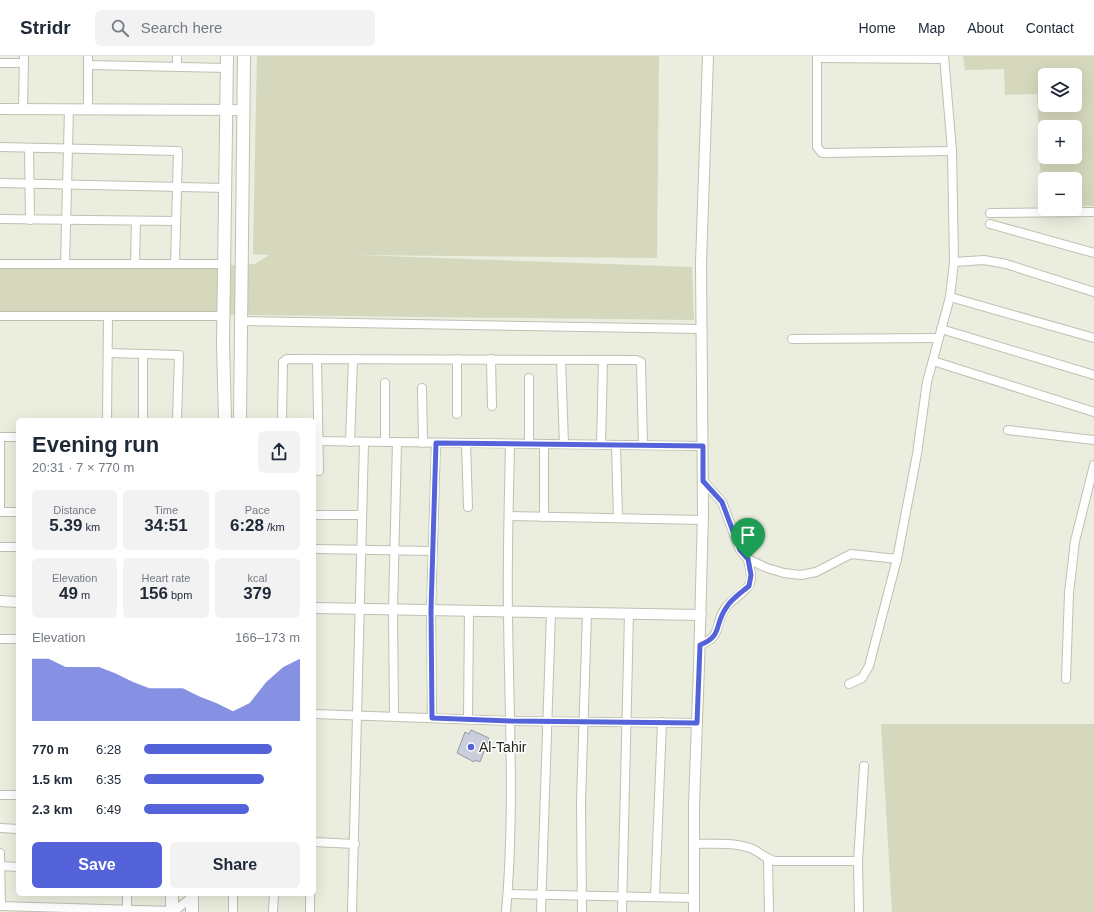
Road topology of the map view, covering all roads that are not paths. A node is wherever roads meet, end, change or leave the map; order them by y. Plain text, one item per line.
1 (88, 56) edge
2 (177, 56) edge
3 (244, 56) edge
4 (708, 56) edge
5 (817, 57) edge
6 (944, 58) edge
7 (24, 59) edge
8 (227, 62) edge
9 (0, 63) edge
10 (88, 65) junction
11 (176, 67) junction
12 (69, 109) junction
13 (88, 109) junction
14 (226, 109) junction
15 (0, 110) edge
16 (23, 110) junction
17 (244, 110) junction
18 (0, 147) edge
19 (29, 148) junction
20 (68, 149) junction
21 (952, 151) junction
22 (0, 183) edge
23 (30, 184) junction
24 (67, 184) junction
25 (177, 187) junction
26 (226, 188) junction
27 (1094, 212) edge
28 (990, 213) dead end
29 (0, 219) edge
30 (30, 220) junction
31 (66, 220) junction
32 (136, 221) junction
33 (176, 221) junction
34 (990, 224) dead end
35 (1094, 253) edge
36 (954, 262) junction
37 (0, 264) edge
38 (65, 264) junction
39 (135, 264) junction
40 (176, 264) junction
41 (225, 264) junction
42 (1094, 292) edge
43 (950, 297) junction
44 (0, 316) edge
45 (108, 316) junction
46 (224, 316) junction
47 (241, 321) junction
48 (702, 329) junction
49 (941, 329) junction
50 (939, 338) junction
51 (1094, 338) edge
52 (792, 339) dead end
53 (108, 353) junction
54 (143, 354) junction
55 (317, 359) junction
56 (353, 359) junction
57 (457, 359) junction
58 (491, 359) junction
59 (561, 360) junction
60 (603, 360) junction
61 (933, 361) junction
62 (1094, 375) edge
63 (529, 378) dead end
64 (385, 383) dead end
65 (422, 388) dead end
66 (492, 406) dead end
67 (1094, 412) edge
68 (457, 414) dead end
69 (107, 418) edge
70 (142, 418) edge
71 (177, 418) edge
72 (225, 418) edge
73 (240, 418) edge
74 (282, 418) edge
75 (1008, 430) dead end
76 (0, 437) edge
77 (16, 437) edge
78 (1094, 440) edge
79 (316, 441) edge
80 (350, 442) junction
81 (364, 442) junction
82 (385, 442) junction
83 (397, 442) junction
84 (423, 442) junction
85 (436, 443) junction
86 (466, 443) junction
87 (510, 444) junction
88 (529, 444) junction
89 (544, 444) junction
90 (564, 444) junction
91 (601, 445) junction
92 (616, 445) junction
93 (643, 445) junction
94 (703, 446) junction
95 (1094, 465) edge
96 (319, 471) dead end
97 (703, 481) junction
98 (468, 507) dead end
99 (0, 512) edge
100 (16, 512) edge
101 (316, 515) edge
102 (362, 515) junction
103 (509, 516) junction
104 (544, 517) junction
105 (618, 518) junction
106 (702, 520) junction
107 (0, 547) edge
108 (16, 547) edge
109 (316, 549) edge
110 (361, 550) junction
111 (394, 550) junction
112 (433, 551) junction
113 (748, 559) junction
114 (897, 559) junction
115 (0, 601) edge
116 (16, 602) edge
117 (316, 608) edge
118 (360, 609) junction
119 (393, 609) junction
120 (431, 610) junction
121 (469, 611) junction
122 (508, 612) junction
123 (551, 612) junction
124 (587, 613) junction
125 (629, 614) junction
126 (701, 616) junction
127 (0, 639) edge
128 (16, 639) edge
129 (700, 645) junction
130 (1066, 679) dead end
131 (849, 684) dead end
132 (316, 714) edge
133 (358, 715) junction
134 (394, 716) junction
135 (432, 718) junction
136 (468, 719) junction
137 (511, 721) junction
138 (547, 721) junction
139 (584, 722) junction
140 (626, 722) junction
141 (662, 722) junction
142 (697, 723) junction
143 (864, 766) dead end
144 (0, 795) edge
145 (16, 795) edge
146 (0, 828) edge
147 (16, 829) edge
148 (316, 842) edge
149 (355, 844) junction
150 (693, 844) junction
151 (0, 853) edge
152 (768, 859) junction
153 (858, 861) junction
154 (0, 866) edge
155 (16, 867) edge
156 (508, 894) junction
157 (541, 894) junction
158 (128, 896) edge
159 (172, 896) edge
160 (191, 896) edge
161 (192, 896) edge
162 (233, 896) edge
163 (274, 896) edge
164 (310, 896) edge
165 (582, 896) junction
166 (623, 896) junction
167 (655, 897) junction
168 (693, 898) junction
169 (0, 906) edge
170 (19, 909) edge
171 (54, 910) edge
172 (91, 910) edge
173 (127, 911) edge
174 (172, 911) edge
175 (192, 912) edge
176 (233, 912) edge
177 (273, 912) edge
178 (310, 912) edge
179 (352, 912) edge
180 (506, 912) edge
181 (541, 912) edge
182 (582, 912) edge
183 (622, 912) edge
184 (694, 912) edge
185 (769, 912) edge
186 (859, 912) edge

1 - 10 street
2 - 11 street
3 - 17 main road
4 - 48 street
5 - 6 street
5 - 21 street
6 - 21 street
7 - 9 street
7 - 16 street
8 - 11 street
8 - 14 main road
10 - 11 street
10 - 13 street
12 - 13 street
12 - 16 street
12 - 20 street
13 - 14 street
14 - 17 street
14 - 26 main road
15 - 16 street
17 - 47 main road
18 - 19 street
19 - 20 street
19 - 23 street
20 - 24 street
20 - 25 street
21 - 36 street
22 - 23 street
23 - 24 street
23 - 30 street
24 - 25 street
24 - 31 street
25 - 26 street
25 - 33 street
26 - 41 main road
27 - 28 street
29 - 30 street
30 - 31 street
31 - 32 street
31 - 38 street
32 - 33 street
32 - 39 street
33 - 40 street
34 - 35 street
36 - 42 street
36 - 43 street
37 - 38 street
38 - 39 street
39 - 40 street
40 - 41 street
41 - 46 main road
43 - 49 street
43 - 51 street
44 - 45 street
45 - 46 street
45 - 53 street
46 - 72 main road
47 - 48 street
47 - 73 main road
48 - 94 street
49 - 50 street
49 - 62 street
50 - 52 street
50 - 61 street
53 - 54 street
53 - 69 street
54 - 70 street
54 - 71 street
55 - 56 street
55 - 74 street
55 - 79 street
56 - 57 street
56 - 80 street
57 - 58 street
57 - 68 street
58 - 59 street
58 - 66 street
59 - 60 street
59 - 90 street
60 - 91 street
60 - 93 street
61 - 67 street
61 - 114 street
63 - 88 street
64 - 82 street
65 - 84 street
75 - 78 street
76 - 77 street
76 - 99 street
79 - 80 street
79 - 96 street
80 - 81 street
81 - 82 street
81 - 102 street
82 - 83 street
83 - 84 street
83 - 111 street
84 - 85 street
85 - 86 street
85 - 112 street
86 - 87 street
86 - 98 street
87 - 88 street
87 - 103 street
88 - 89 street
89 - 90 street
89 - 104 street
90 - 91 street
91 - 92 street
92 - 93 street
92 - 105 street
93 - 94 street
94 - 97 street
95 - 130 street
97 - 106 street
97 - 113 street
99 - 100 street
101 - 102 street
102 - 110 street
103 - 104 street
103 - 122 street
104 - 105 street
105 - 106 street
106 - 126 street
107 - 108 street
109 - 110 street
110 - 111 street
110 - 118 street
111 - 112 street
111 - 119 street
112 - 120 street
113 - 114 street
113 - 129 street
114 - 131 street
115 - 116 street
117 - 118 street
118 - 119 street
118 - 133 street
119 - 120 street
119 - 134 street
120 - 121 street
120 - 135 street
121 - 122 street
121 - 136 street
122 - 123 street
122 - 137 street
123 - 124 street
123 - 138 street
124 - 125 street
124 - 139 street
125 - 126 street
125 - 140 street
126 - 129 street
127 - 128 street
129 - 142 street
132 - 133 street
133 - 134 street
133 - 149 street
134 - 135 street
135 - 136 street
136 - 137 street
137 - 138 street
137 - 156 street
138 - 139 street
138 - 157 street
139 - 140 street
139 - 165 street
140 - 141 street
140 - 166 street
141 - 142 street
141 - 167 street
142 - 150 street
143 - 153 street
144 - 145 street
146 - 147 street
148 - 149 street
149 - 179 street
150 - 152 street
150 - 168 street
151 - 154 street
152 - 153 street
152 - 185 street
153 - 186 street
154 - 155 street
154 - 169 street
156 - 157 street
156 - 180 street
157 - 165 street
157 - 181 street
158 - 173 street
159 - 174 main road
160 - 174 street
161 - 175 main road
162 - 176 street
163 - 177 street
164 - 178 street
165 - 166 street
165 - 182 street
166 - 167 street
166 - 183 street
167 - 168 street
168 - 184 street
169 - 170 street
170 - 171 street
171 - 172 street
172 - 173 street
173 - 174 street

